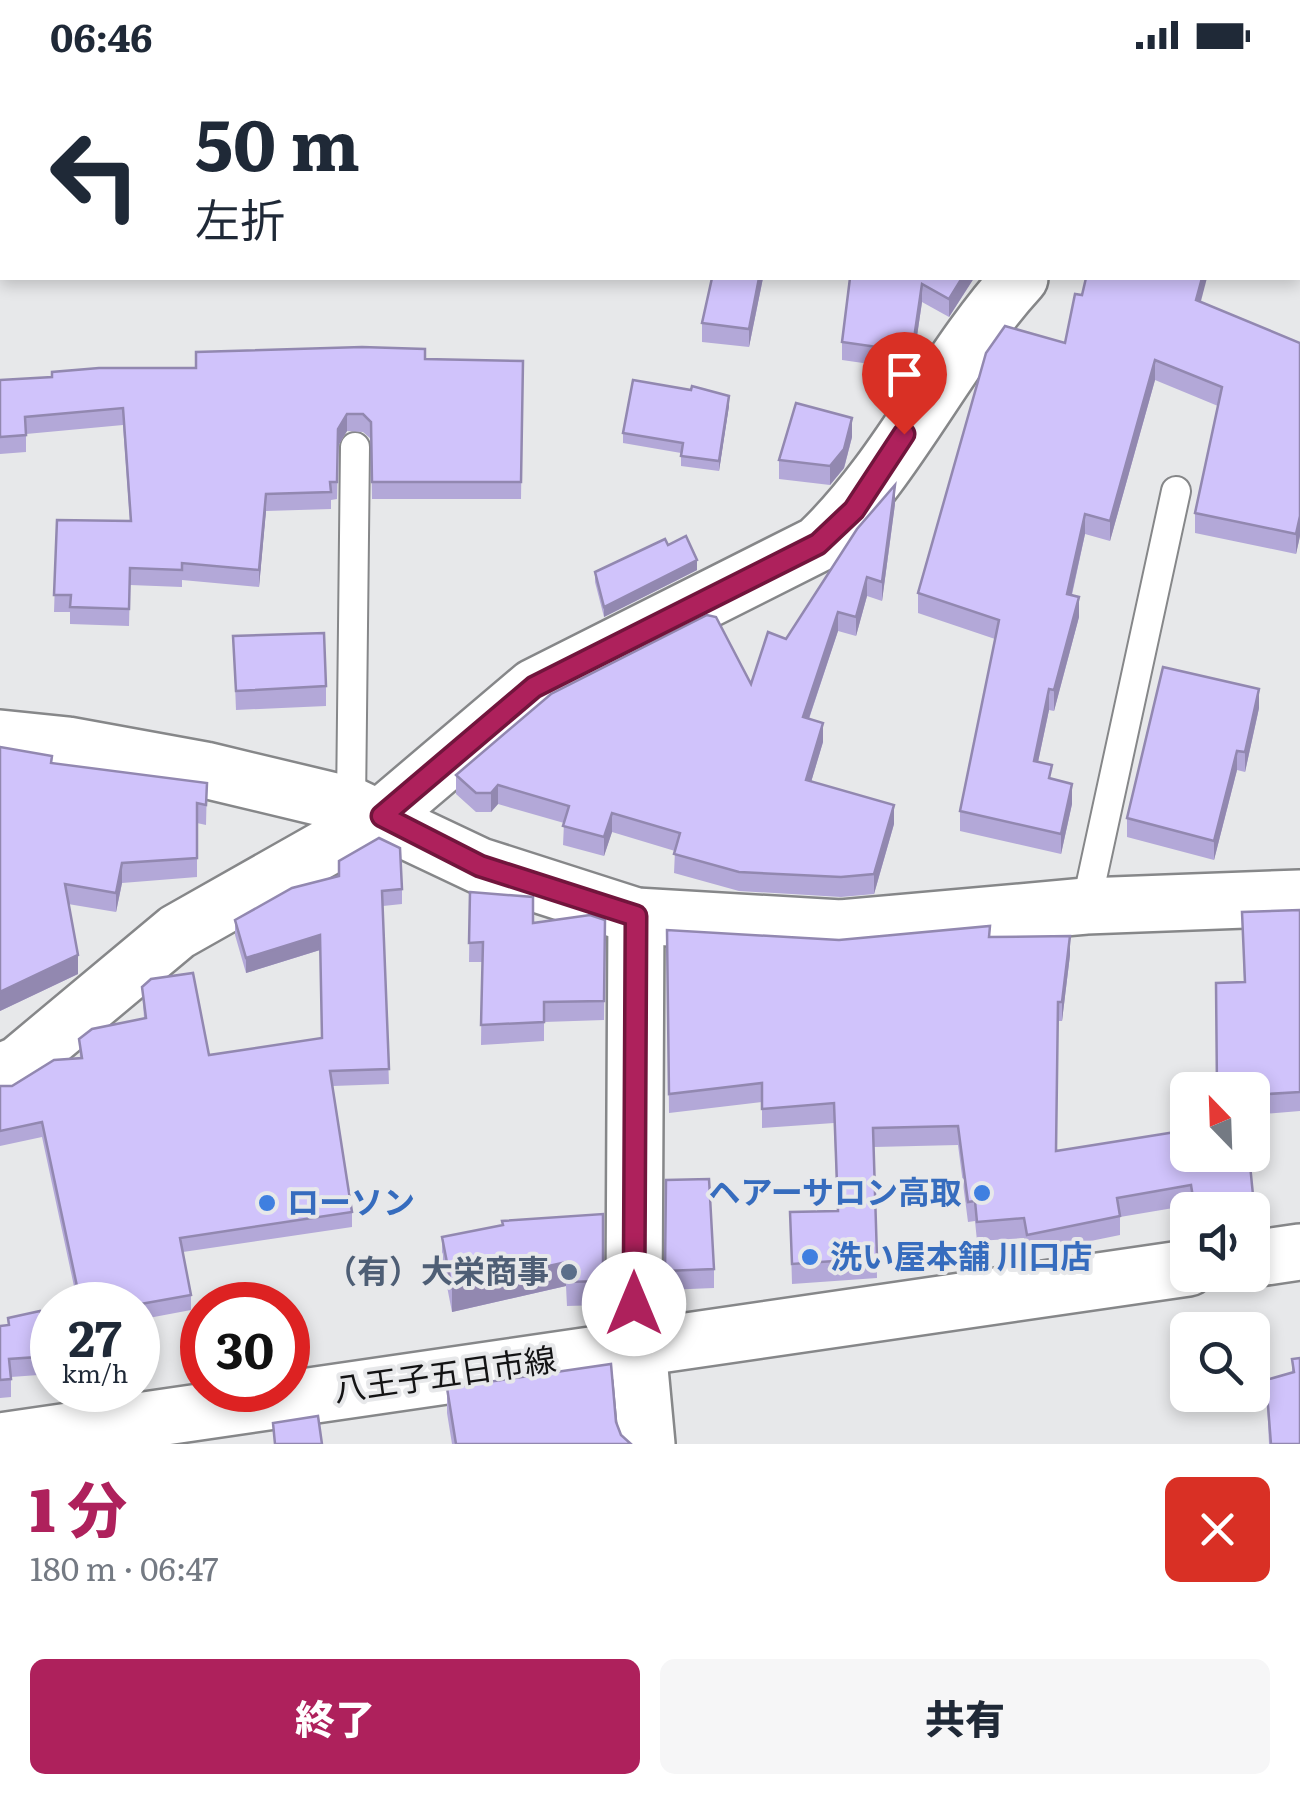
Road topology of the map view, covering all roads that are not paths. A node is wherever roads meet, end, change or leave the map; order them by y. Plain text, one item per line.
1 (1018, 280) edge
2 (355, 447) dead end
3 (1176, 491) dead end
4 (0, 738) edge
5 (367, 810) junction
6 (1300, 898) edge
7 (1086, 906) junction
8 (636, 916) junction
9 (0, 1072) edge
10 (1300, 1252) edge
11 (1270, 1256) edge
12 (1170, 1271) edge
13 (637, 1348) junction
14 (0, 1441) edge
15 (647, 1444) edge

1 - 5 street
2 - 5 lane
3 - 7 lane
4 - 5 street
5 - 8 street
5 - 9 street
6 - 7 street
7 - 8 street
8 - 13 street
10 - 11 street
12 - 13 street, 八王子五日市線
13 - 14 street, 八王子五日市線
13 - 15 street

